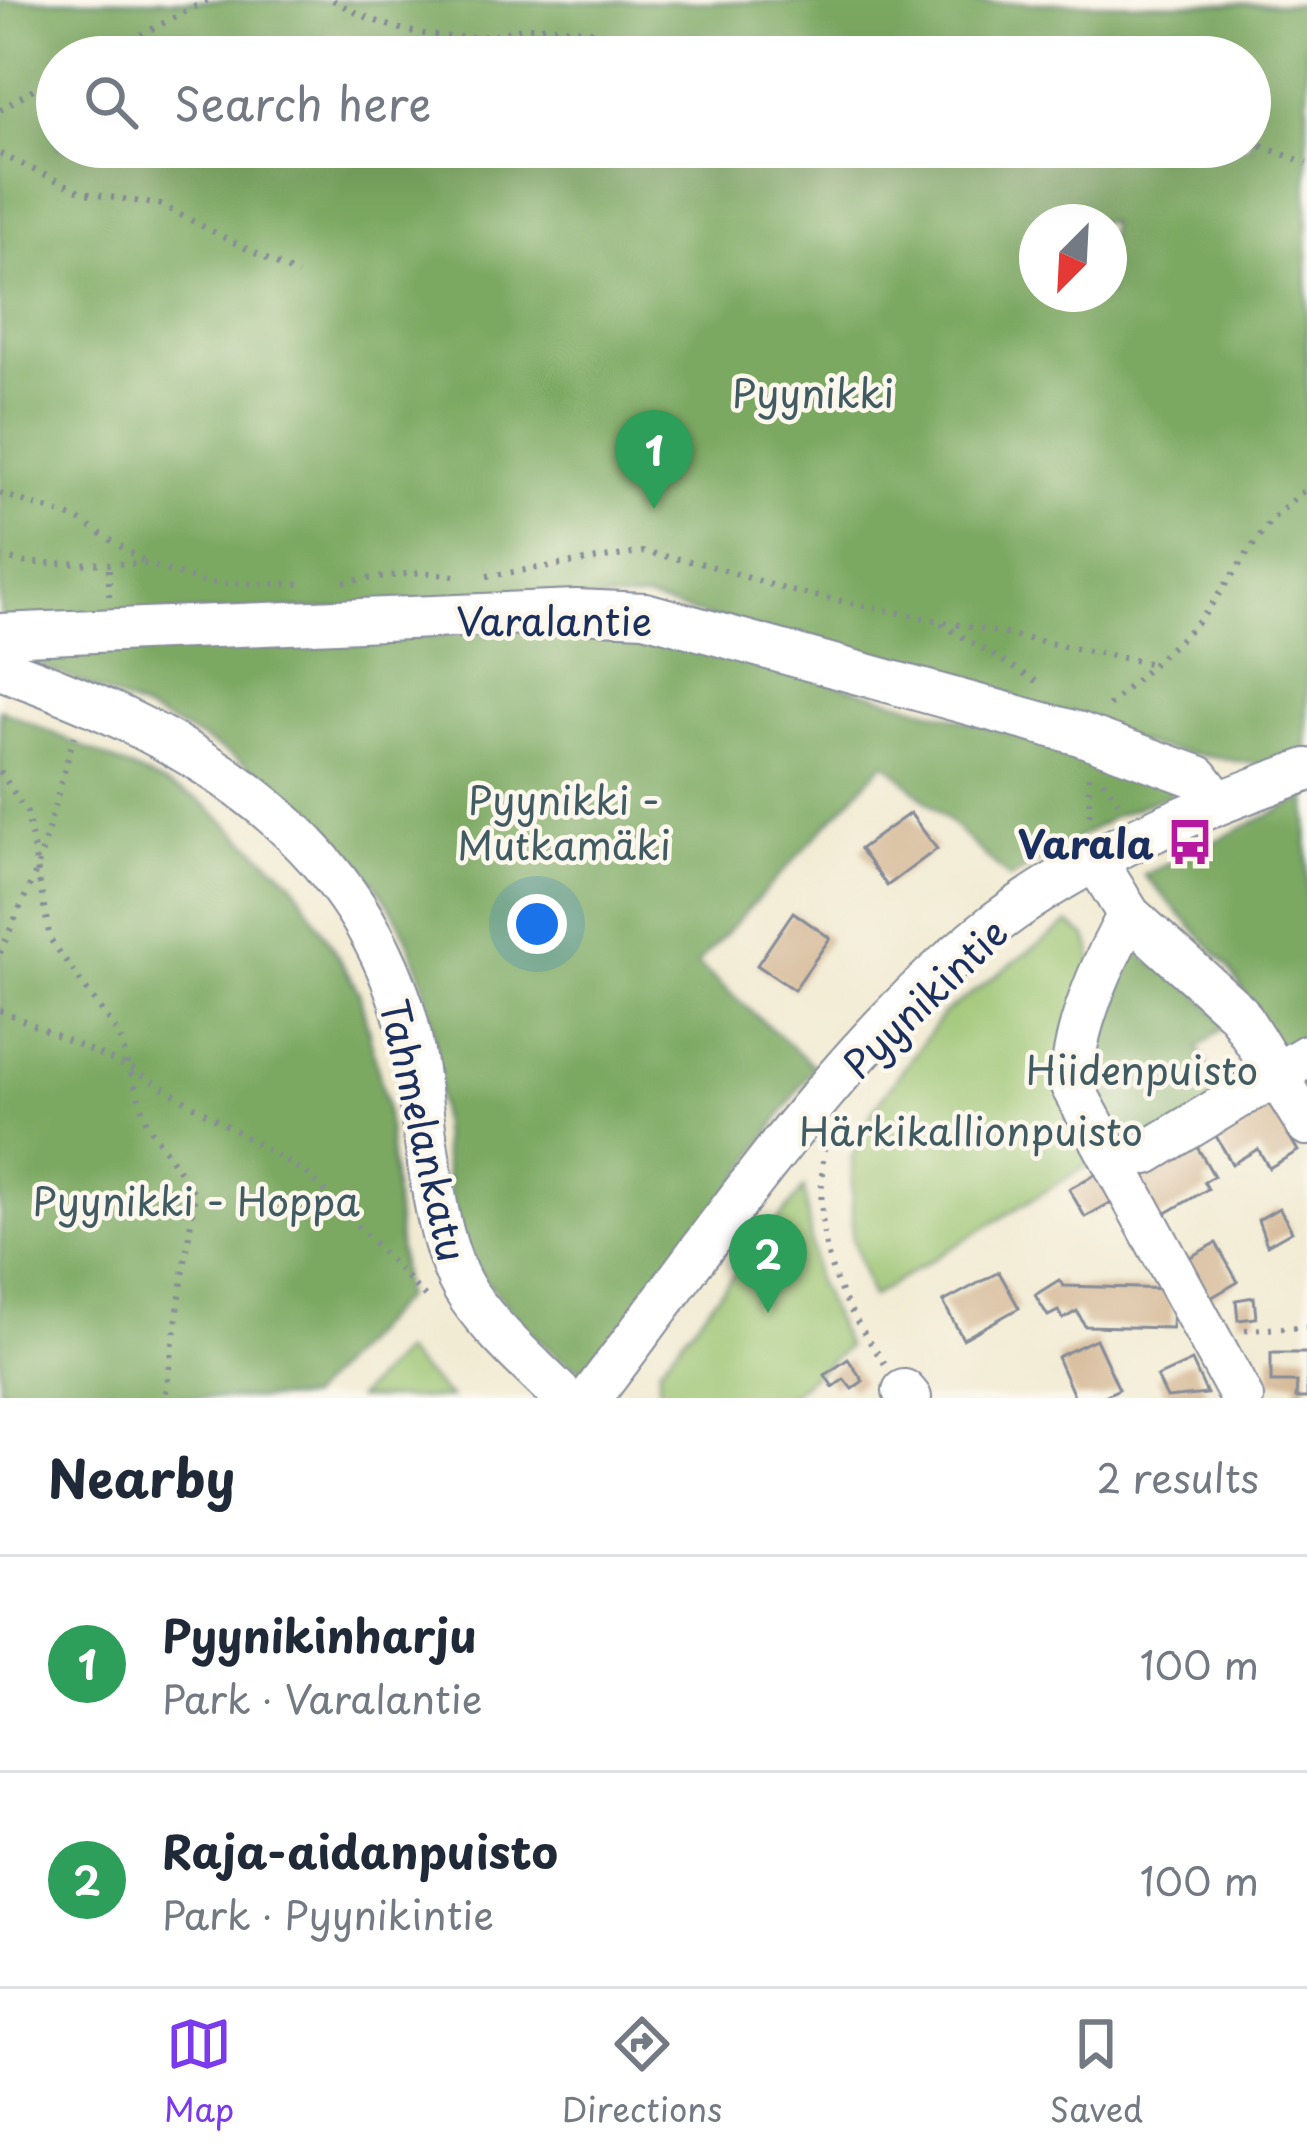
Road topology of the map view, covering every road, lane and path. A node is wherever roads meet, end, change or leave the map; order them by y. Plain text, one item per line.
1 (208, 0) edge
2 (333, 0) edge
3 (139, 36) edge
4 (486, 36) edge
5 (486, 36) edge
6 (610, 36) edge
7 (36, 87) edge
8 (0, 110) edge
9 (1271, 149) edge
10 (0, 154) edge
11 (1307, 159) edge
12 (298, 275) dead end
13 (1307, 488) edge
14 (0, 493) edge
15 (0, 557) edge
16 (109, 563) junction
17 (148, 564) junction
18 (308, 584) dead end
19 (328, 584) dead end
20 (933, 620) junction
21 (109, 630) junction
22 (0, 635) edge
23 (1153, 664) junction
24 (0, 668) edge
25 (1058, 694) dead end
26 (85, 702) junction
27 (1085, 747) junction
28 (1307, 770) edge
29 (0, 771) edge
30 (1217, 802) junction
31 (1093, 849) junction
32 (37, 869) junction
33 (1129, 915) junction
34 (0, 953) edge
35 (0, 1010) edge
36 (1292, 1065) edge
37 (134, 1070) junction
38 (829, 1091) junction
39 (1307, 1124) edge
40 (1146, 1153) dead end
41 (401, 1272) dead end
42 (1307, 1328) edge
43 (1204, 1331) junction
44 (907, 1395) edge
45 (165, 1398) edge
46 (564, 1398) edge
47 (590, 1398) edge
48 (1243, 1398) edge

1 - 3 path
2 - 4 path
5 - 6 path
7 - 8 path
9 - 11 path
10 - 12 path
13 - 23 path
14 - 17 path
15 - 16 path
16 - 17 path
16 - 21 path
17 - 18 path
19 - 20 path
20 - 23 path
20 - 25 path
21 - 22 street, Varalantie
21 - 27 street, Varalantie
23 - 27 path
24 - 26 street, Tahmelankatu
26 - 32 path
26 - 46 street, Tahmelankatu
27 - 30 street, Varalantie
27 - 31 path
28 - 30 street, Pyynikintie
29 - 32 path
30 - 31 street, Pyynikintie
31 - 33 street
31 - 38 street, Pyynikintie
32 - 34 path
32 - 37 path
33 - 36 street
33 - 43 street
35 - 37 path
36 - 39 street
36 - 40 street
37 - 41 path
37 - 45 path
38 - 44 path
38 - 47 street, Pyynikintie
42 - 43 path
43 - 48 street

